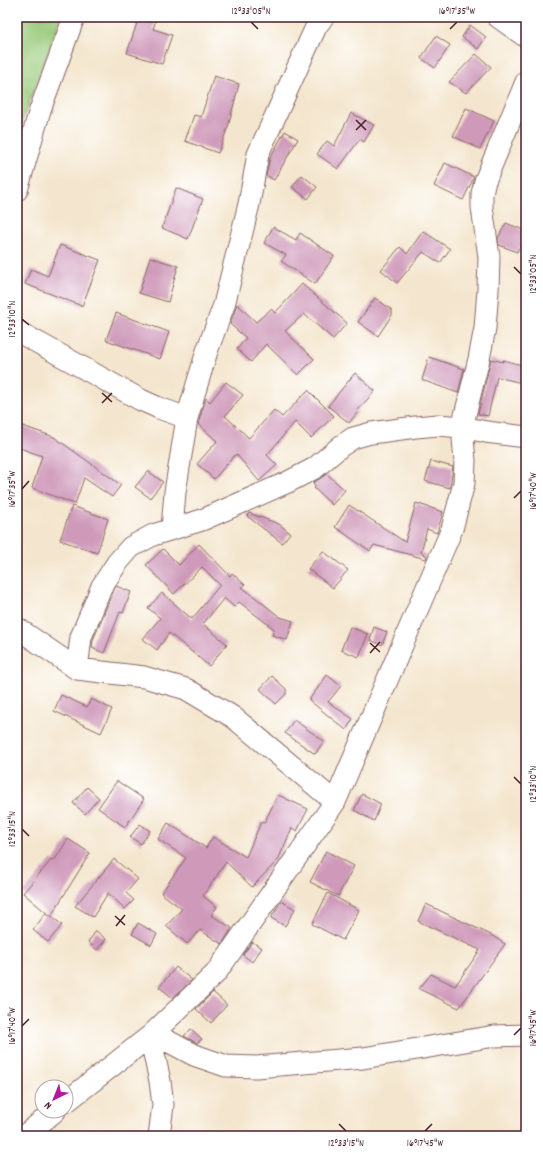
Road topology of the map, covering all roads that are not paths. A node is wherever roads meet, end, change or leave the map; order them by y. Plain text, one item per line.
1 (74, 17) edge
2 (498, 17) edge
3 (317, 20) edge
4 (526, 37) edge
5 (526, 82) edge
6 (17, 190) edge
7 (17, 331) edge
8 (187, 418) junction
9 (462, 427) junction
10 (526, 437) edge
11 (172, 530) junction
12 (17, 628) edge
13 (77, 669) junction
14 (335, 802) junction
15 (526, 1035) edge
16 (150, 1036) junction
17 (74, 1096) edge
18 (45, 1119) edge
19 (24, 1136) edge
20 (159, 1136) edge

1 - 6 street
2 - 4 street
3 - 8 street
5 - 9 street
7 - 8 street
8 - 11 street
9 - 10 street
9 - 11 street
9 - 14 street
11 - 13 street
12 - 13 street
13 - 14 street
14 - 16 street
15 - 16 street
16 - 17 street
16 - 20 street
18 - 19 street

